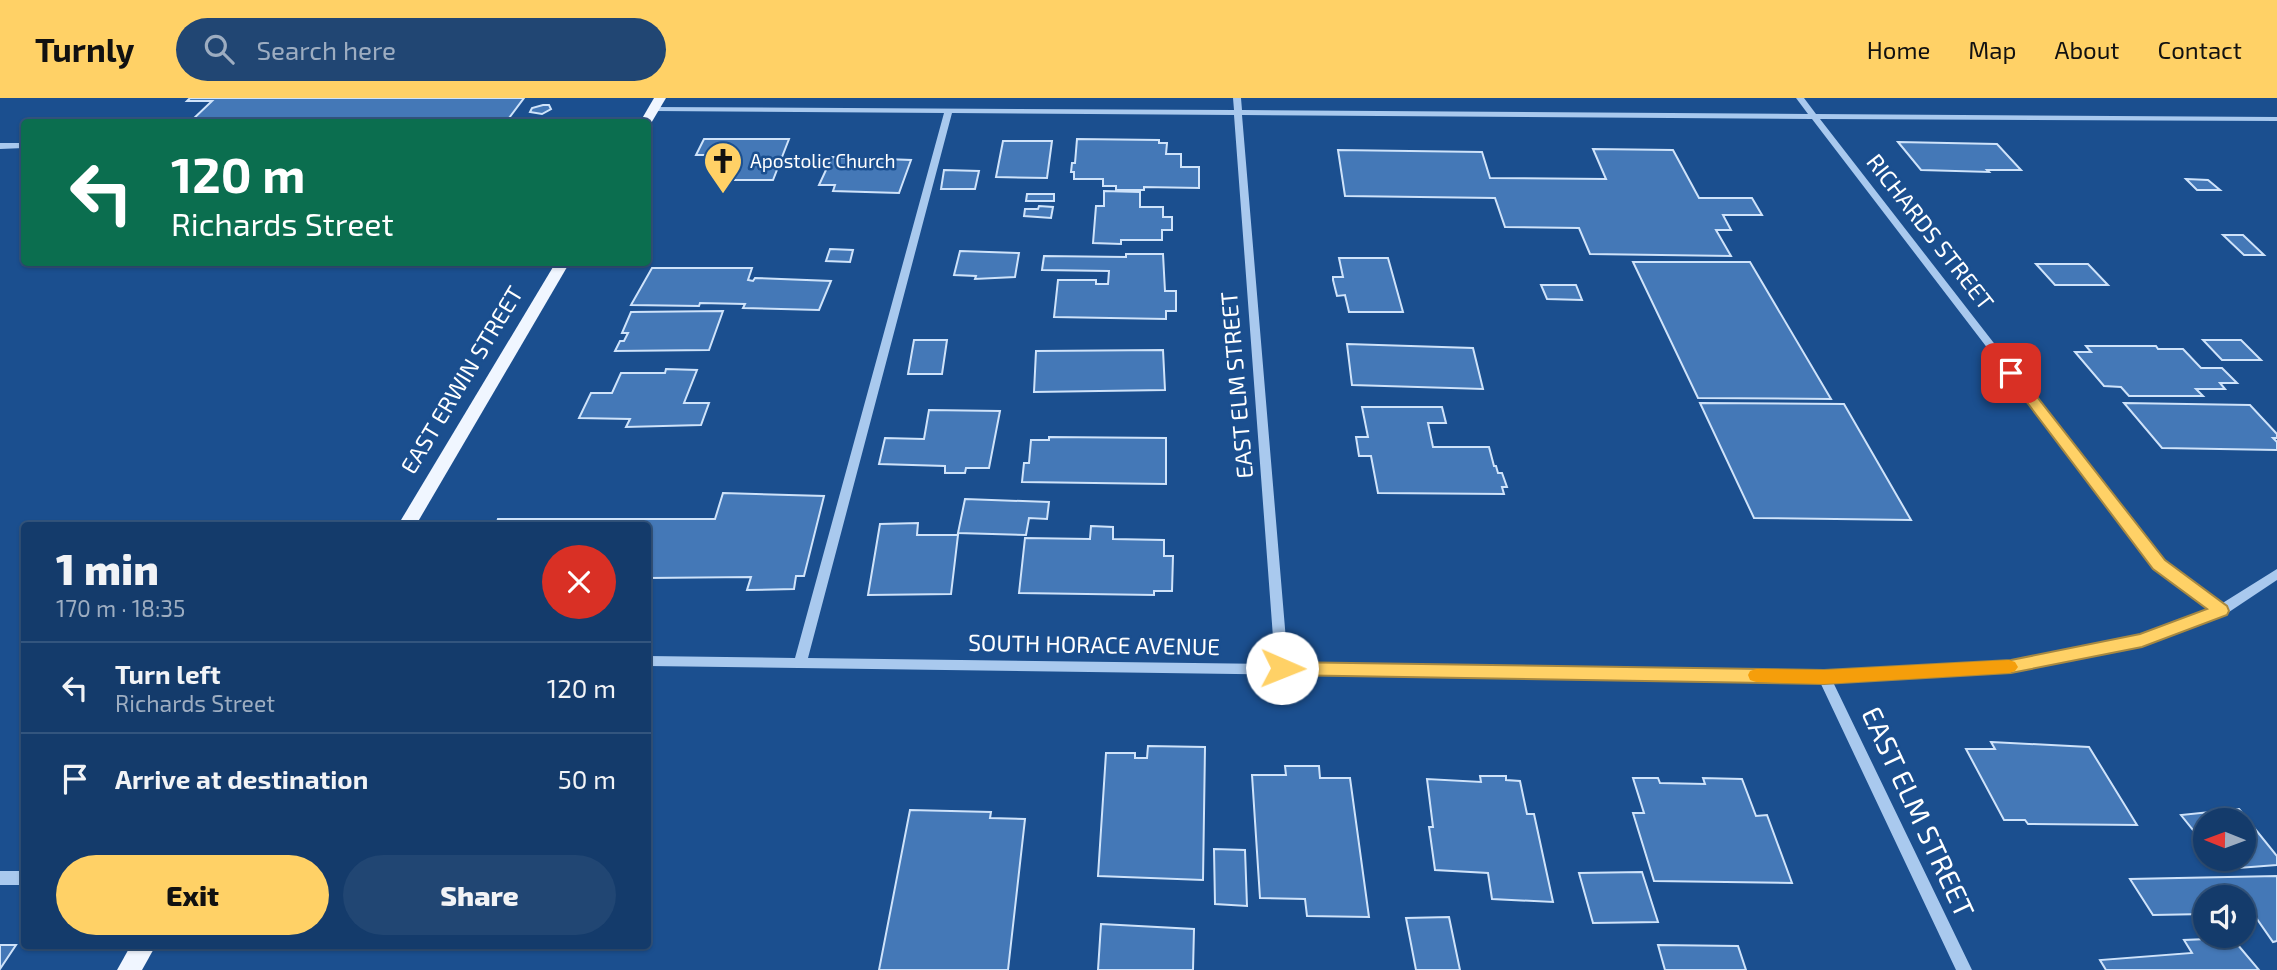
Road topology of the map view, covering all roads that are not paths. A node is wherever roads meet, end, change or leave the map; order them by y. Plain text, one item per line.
1 (660, 98) edge
2 (1237, 98) edge
3 (1800, 98) edge
4 (654, 109) junction
5 (948, 112) junction
6 (1238, 114) junction
7 (1815, 118) junction
8 (648, 119) edge
9 (2277, 119) edge
10 (0, 146) edge
11 (21, 146) edge
12 (561, 266) edge
13 (409, 522) edge
14 (2277, 574) edge
15 (2221, 611) junction
16 (651, 661) edge
17 (800, 663) junction
18 (1282, 668) junction
19 (1824, 677) junction
20 (0, 878) edge
21 (21, 878) edge
22 (142, 949) edge
23 (129, 970) edge
24 (1964, 970) edge

1 - 4 main road
2 - 6 street, EAST ELM STREET
3 - 7 street, RICHARDS STREET
4 - 5 street
4 - 8 main road
5 - 6 street
5 - 17 street
6 - 7 street
6 - 18 street, EAST ELM STREET
7 - 9 street
7 - 15 street, RICHARDS STREET
10 - 11 street
12 - 13 main road, EAST ERWIN STREET
14 - 15 street, SOUTH HORACE AVENUE
15 - 19 street, SOUTH HORACE AVENUE
16 - 17 street, SOUTH HORACE AVENUE
17 - 18 street, SOUTH HORACE AVENUE
18 - 19 street, SOUTH HORACE AVENUE
19 - 24 street, EAST ELM STREET
20 - 21 street
22 - 23 main road

